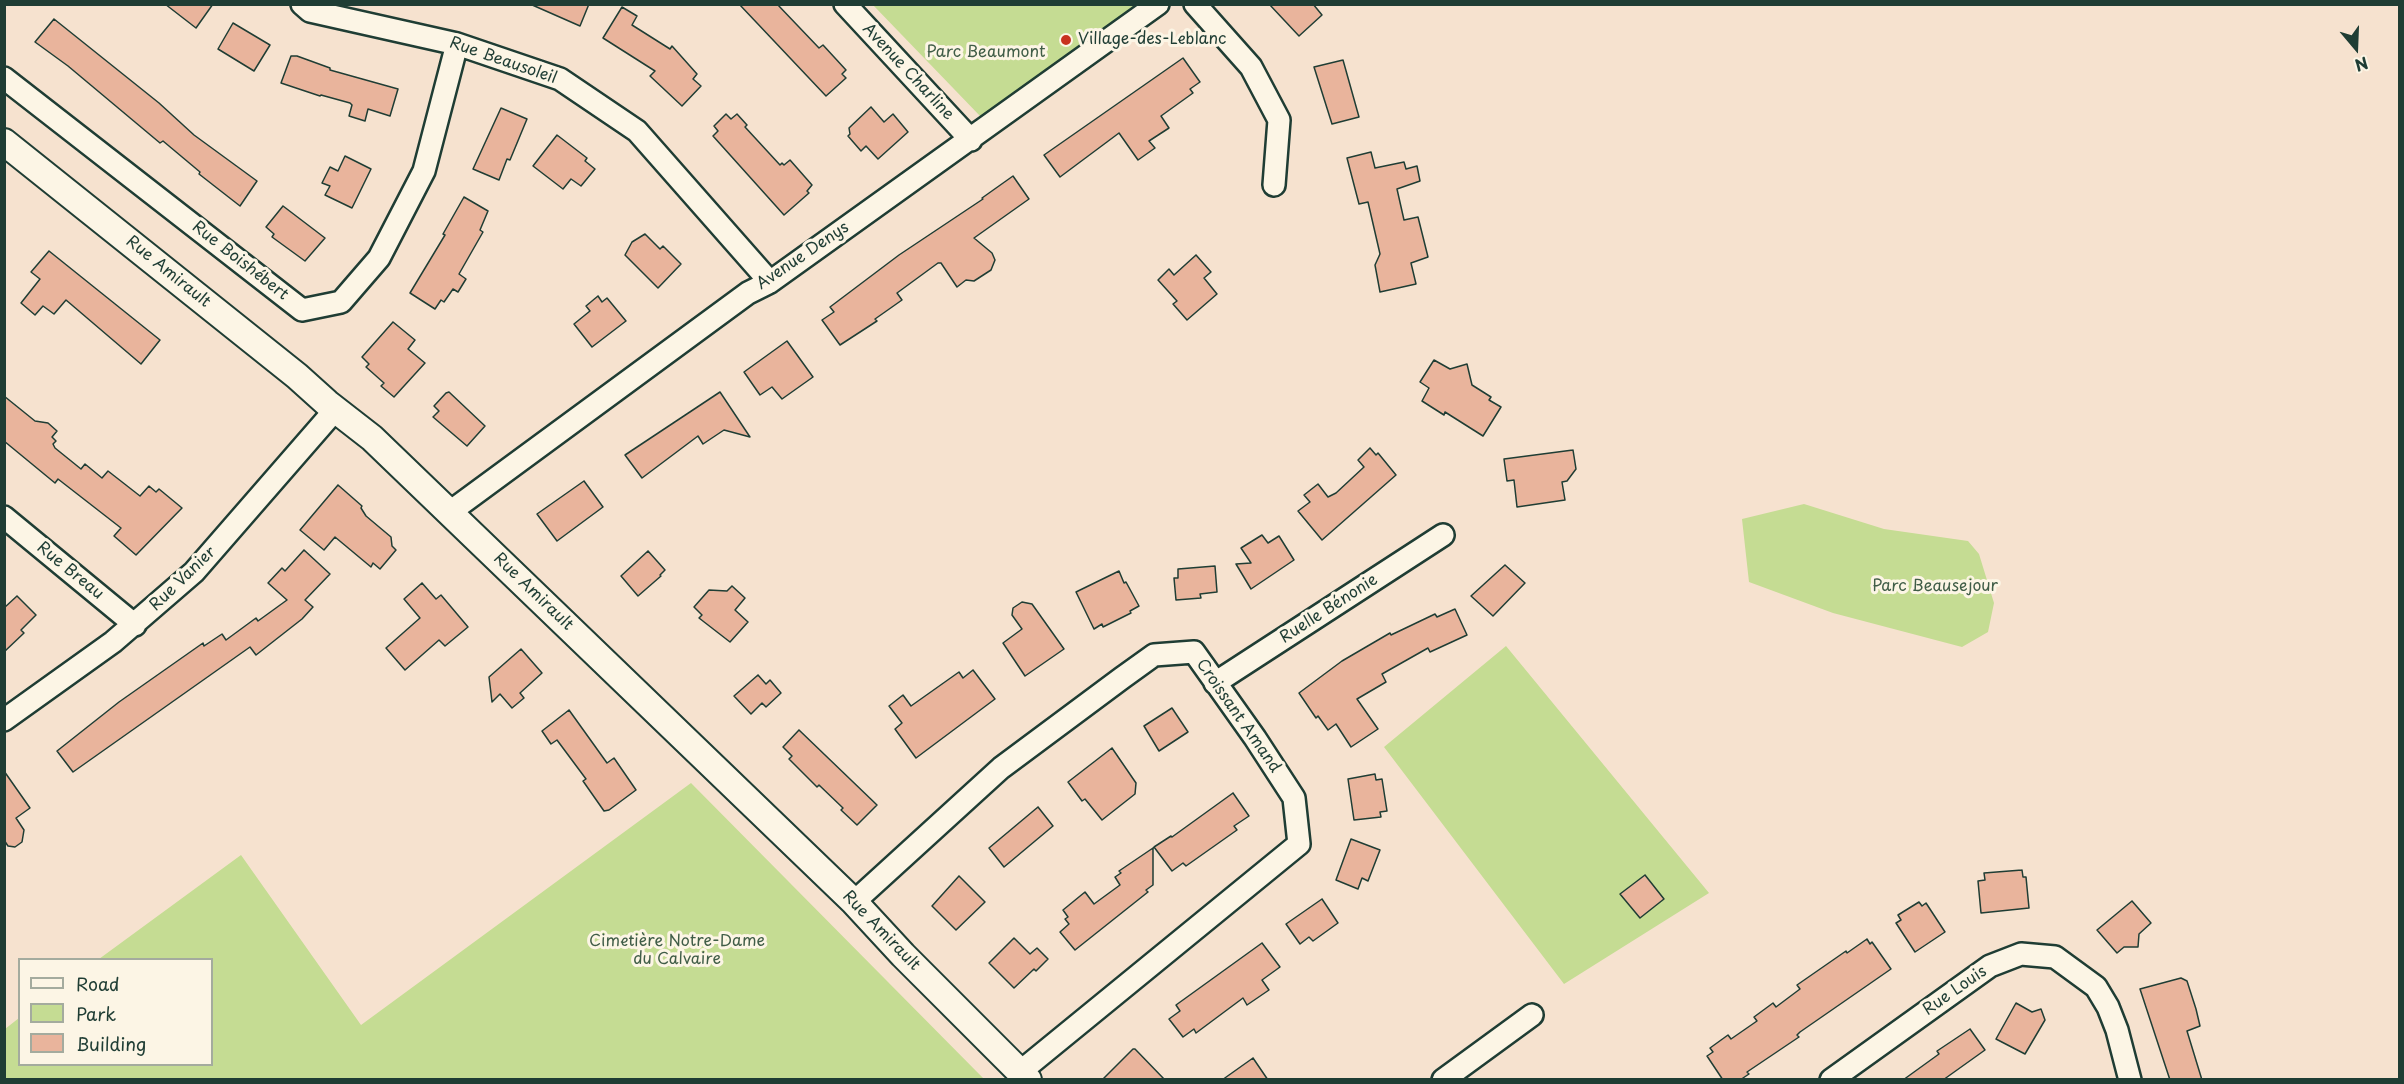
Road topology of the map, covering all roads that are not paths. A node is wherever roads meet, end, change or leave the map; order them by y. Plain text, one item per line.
1 (302, 4) edge
2 (845, 4) edge
3 (1158, 4) edge
4 (1195, 4) edge
5 (457, 44) junction
6 (4, 78) edge
7 (971, 140) junction
8 (4, 142) edge
9 (1274, 185) dead end
10 (770, 282) junction
11 (335, 410) junction
12 (450, 512) junction
13 (4, 518) edge
14 (1443, 535) dead end
15 (135, 625) junction
16 (1215, 683) junction
17 (4, 720) edge
18 (854, 902) junction
19 (1532, 1015) dead end
20 (1024, 1076) edge
21 (1443, 1080) edge
22 (1831, 1080) edge
23 (2130, 1080) edge

1 - 5 street, Rue Beausoleil
2 - 7 street, Avenue Charline
3 - 7 street, Avenue Denys
4 - 9 street
5 - 6 street, Rue Boishébert
5 - 10 street, Rue Beausoleil
7 - 10 street, Avenue Denys
8 - 11 main road, Rue Amirault
10 - 12 street, Avenue Denys
11 - 12 main road, Rue Amirault
11 - 15 street, Rue Vanier
12 - 18 main road, Rue Amirault
13 - 15 street, Rue Breau
14 - 16 street, Ruelle Bénonie
15 - 17 street, Rue Vanier
16 - 18 street, Croissant Amand
16 - 20 street, Croissant Amand
18 - 20 main road, Rue Amirault
19 - 21 street
22 - 23 street, Rue Louis

